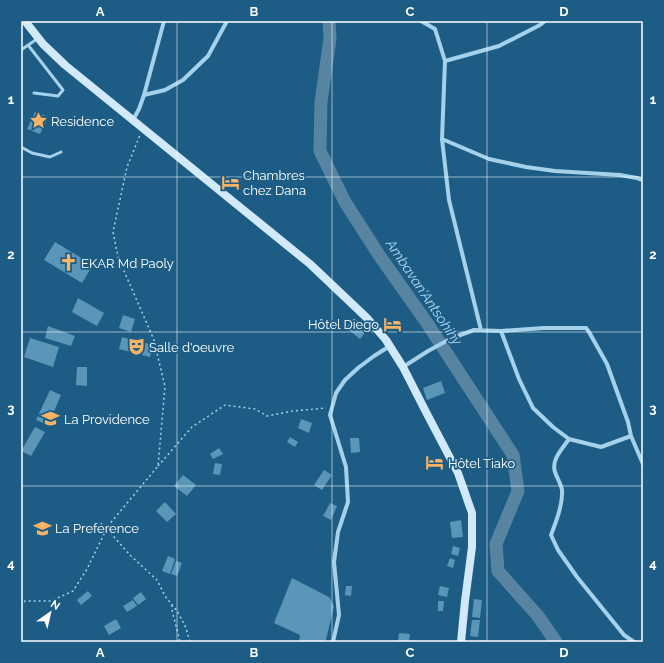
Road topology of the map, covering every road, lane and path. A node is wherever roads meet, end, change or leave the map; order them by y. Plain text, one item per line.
1 (25, 21) edge
2 (164, 21) edge
3 (227, 21) edge
4 (421, 21) edge
5 (545, 21) edge
6 (39, 38) junction
7 (28, 45) junction
8 (21, 50) edge
9 (445, 61) junction
10 (34, 92) dead end
11 (144, 95) junction
12 (133, 120) junction
13 (143, 128) junction
14 (442, 139) junction
15 (21, 147) edge
16 (61, 152) dead end
17 (643, 180) edge
18 (481, 330) junction
19 (502, 331) junction
20 (390, 346) junction
21 (403, 367) junction
22 (332, 407) junction
23 (631, 436) junction
24 (569, 439) junction
25 (643, 464) edge
26 (158, 466) junction
27 (107, 528) junction
28 (172, 604) junction
29 (21, 606) edge
30 (180, 642) edge
31 (190, 642) edge
32 (333, 642) edge
33 (461, 642) edge
34 (634, 642) edge

1 - 6 main road
2 - 11 street
3 - 11 street
4 - 9 street
5 - 9 street
6 - 7 lane
6 - 12 main road
7 - 8 lane
7 - 10 lane
9 - 14 street
11 - 12 street
12 - 13 main road
13 - 20 main road
13 - 26 path
14 - 17 street
14 - 18 street
15 - 16 lane
18 - 19 street
18 - 21 street
19 - 23 street
19 - 24 street
20 - 21 main road
20 - 22 street
21 - 33 main road
22 - 26 path
22 - 32 street
23 - 24 street
23 - 25 street
24 - 34 street
26 - 27 path
27 - 28 path
27 - 29 path
28 - 30 path
28 - 31 path

